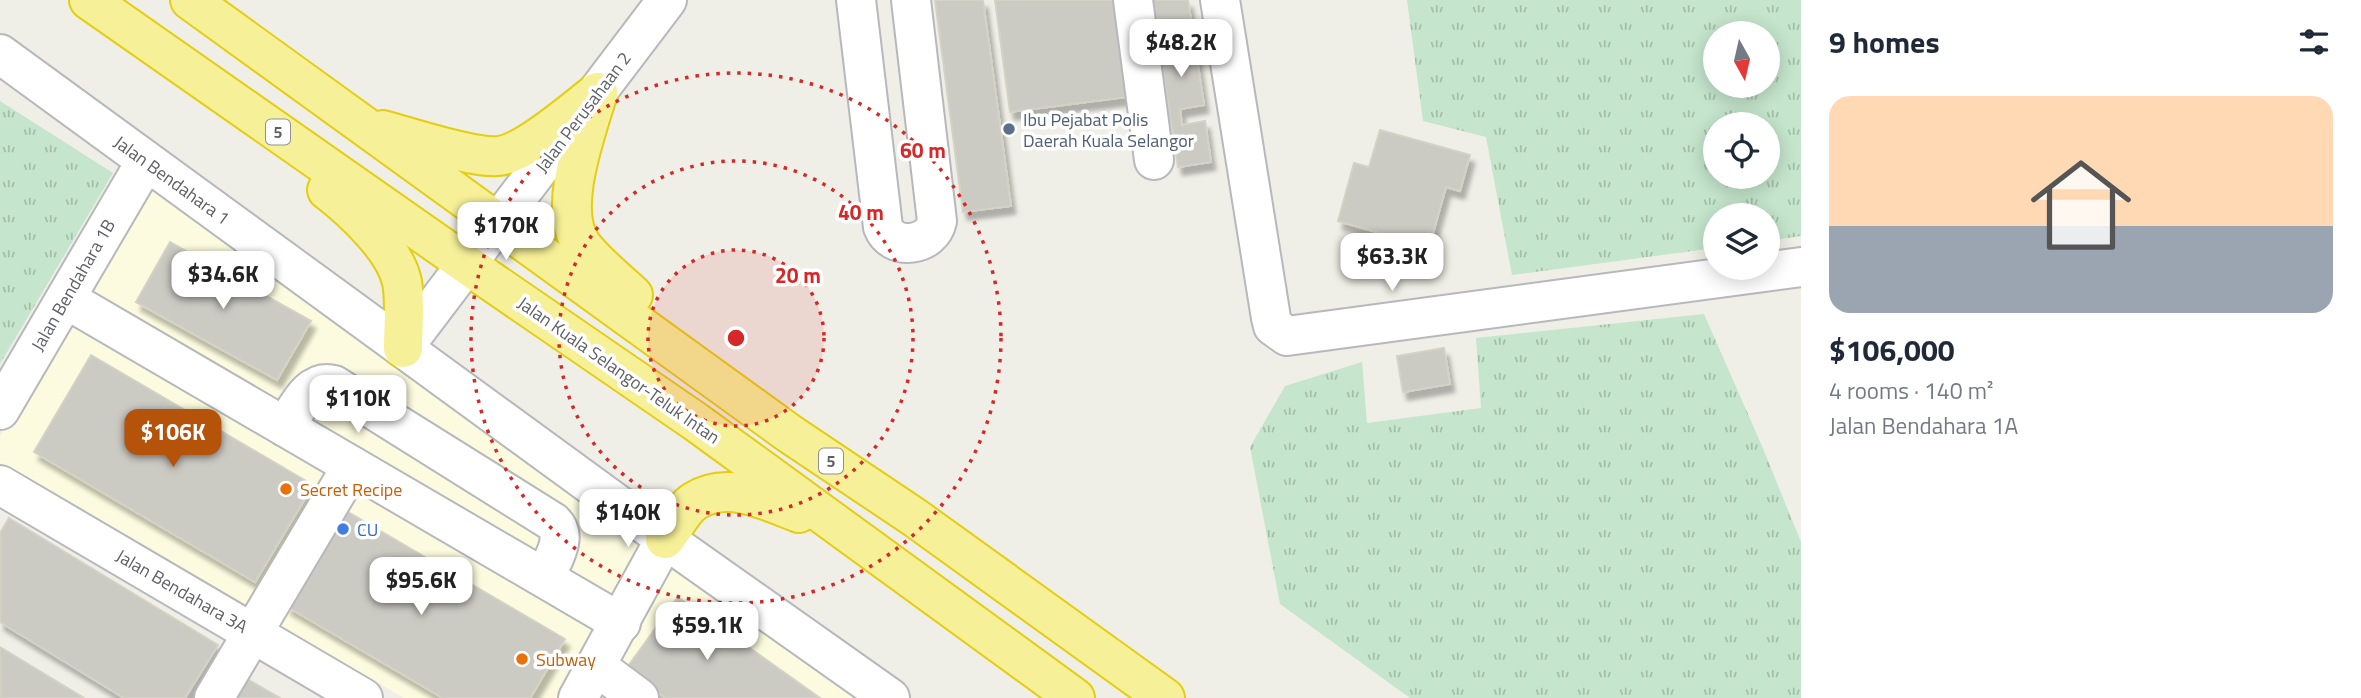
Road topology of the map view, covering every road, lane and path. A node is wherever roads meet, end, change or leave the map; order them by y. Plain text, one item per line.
1 (83, 0) edge
2 (89, 0) edge
3 (190, 0) edge
4 (667, 0) edge
5 (856, 0) edge
6 (911, 0) edge
7 (1133, 0) edge
8 (1220, 0) edge
9 (0, 54) edge
10 (598, 92) junction
11 (363, 125) junction
12 (1154, 160) dead end
13 (146, 161) junction
14 (498, 223) junction
15 (466, 264) junction
16 (1801, 267) edge
17 (66, 299) junction
18 (403, 348) junction
19 (0, 410) edge
20 (285, 427) junction
21 (790, 433) junction
22 (352, 466) junction
23 (0, 485) edge
24 (841, 528) junction
25 (665, 539) junction
26 (545, 578) junction
27 (621, 623) junction
28 (252, 633) junction
29 (587, 682) edge
30 (214, 698) edge
31 (363, 698) edge
32 (639, 698) edge
33 (890, 698) edge
34 (1075, 698) edge
35 (1165, 698) edge

1 - 18 highway
2 - 15 highway, Jalan Kuala Selangor-Teluk Intan / 5
3 - 11 highway, 5
4 - 10 street, Jalan Perusahaan 2
5 - 6 street
7 - 12 street
8 - 16 street
9 - 13 street, Jalan Bendahara 1
10 - 11 highway
10 - 14 street, Jalan Perusahaan 2
10 - 21 highway
11 - 14 highway, 5
13 - 17 street, Jalan Bendahara 1B
13 - 18 street, Jalan Bendahara 1
14 - 15 street, Jalan Perusahaan 2
14 - 21 highway, 5
15 - 18 street, Jalan Perusahaan 2
15 - 24 highway, Jalan Kuala Selangor-Teluk Intan / 5
17 - 19 street, Jalan Bendahara 1B
17 - 20 street
18 - 25 street, Jalan Bendahara 1
20 - 22 street
20 - 26 street
21 - 35 highway, 5
22 - 26 street
22 - 28 street
23 - 28 street, Jalan Bendahara 3A
24 - 25 highway
24 - 34 highway, Jalan Kuala Selangor-Teluk Intan / 5
25 - 27 street
25 - 33 street, Jalan Bendahara 1
26 - 27 street
27 - 29 street
28 - 30 street
28 - 31 street, Jalan Bendahara 3A
29 - 32 street

